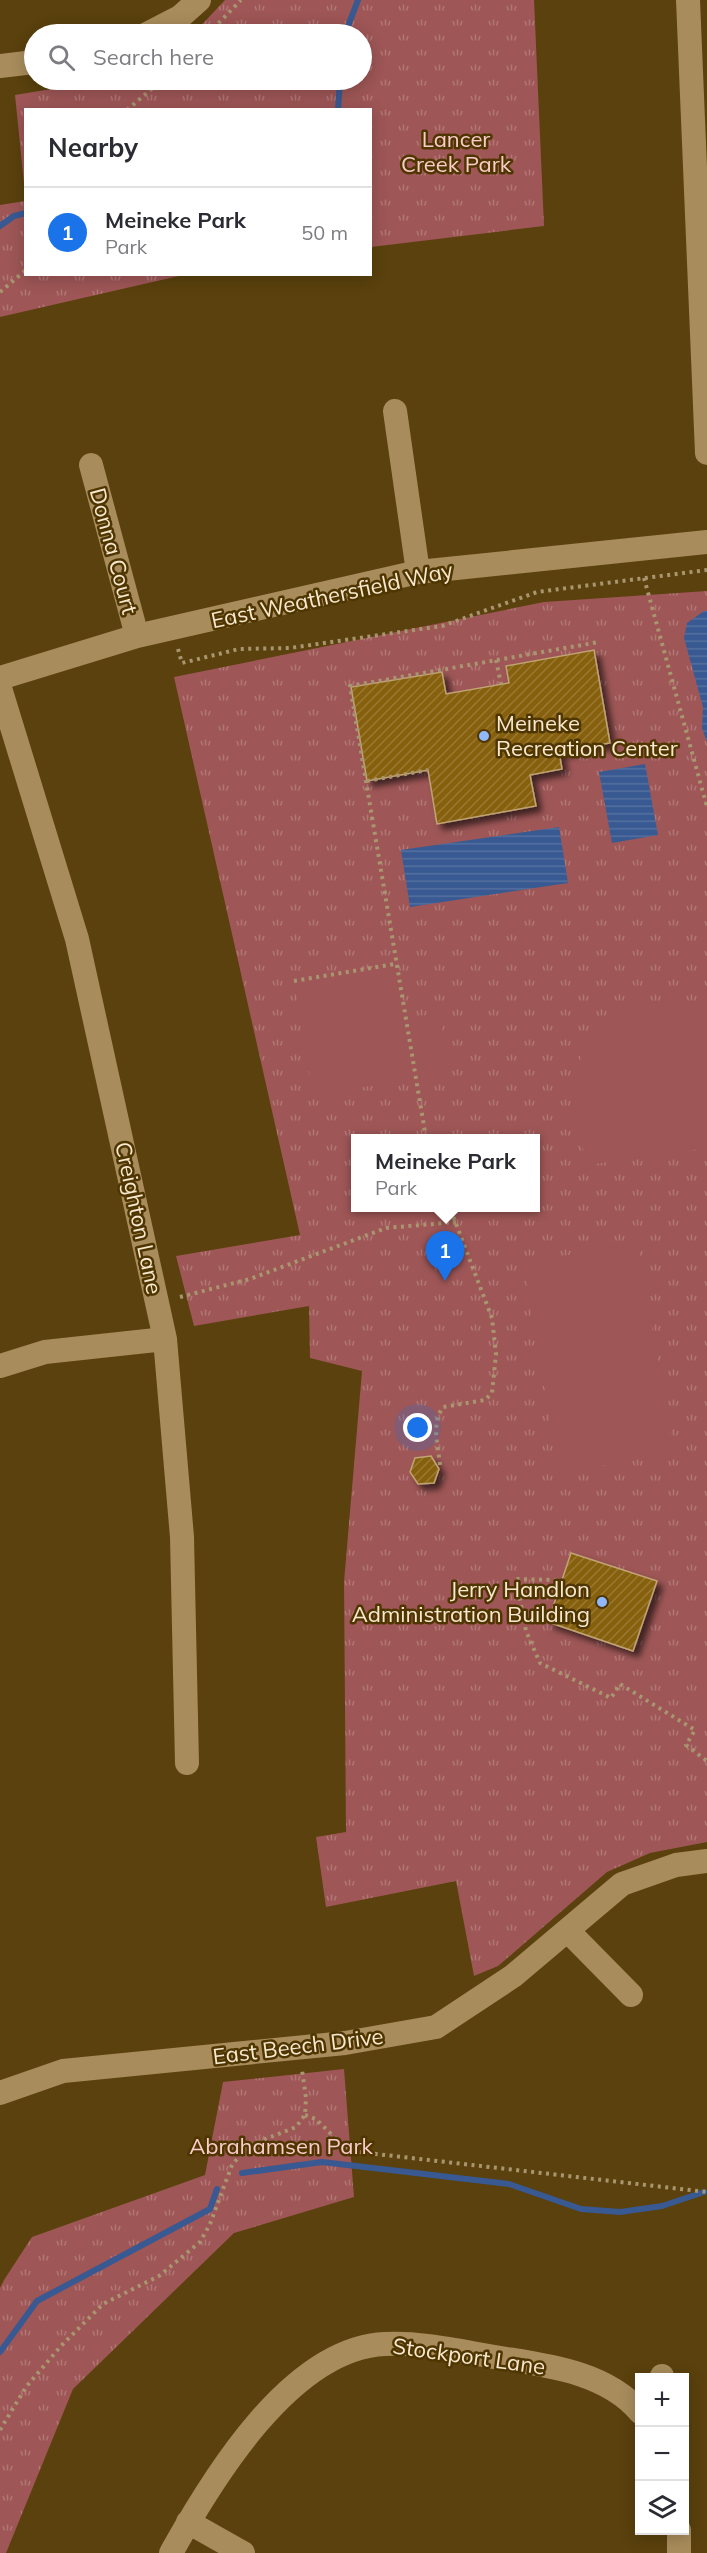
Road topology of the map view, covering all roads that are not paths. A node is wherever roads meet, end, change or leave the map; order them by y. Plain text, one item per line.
1 (200, 0) edge
2 (688, 0) edge
3 (166, 24) edge
4 (24, 63) edge
5 (0, 66) edge
6 (703, 213) edge
7 (395, 411) dead end
8 (707, 453) edge
9 (91, 465) dead end
10 (707, 542) edge
11 (418, 573) junction
12 (138, 636) junction
13 (0, 678) edge
14 (0, 688) edge
15 (165, 1339) junction
16 (0, 1366) edge
17 (187, 1763) dead end
18 (707, 1861) edge
19 (568, 1931) junction
20 (632, 1995) dead end
21 (0, 2093) edge
22 (635, 2406) edge
23 (188, 2522) junction
24 (679, 2535) edge
25 (171, 2553) edge
26 (243, 2553) edge
27 (680, 2553) edge

1 - 3 street
2 - 6 street
4 - 5 street
6 - 8 street
7 - 11 street
9 - 12 street, Donna Court
10 - 11 street, East Weathersfield Way
11 - 12 street, East Weathersfield Way
12 - 13 street, East Weathersfield Way
14 - 15 street, Creighton Lane
15 - 16 street
15 - 17 street, Creighton Lane
18 - 19 street, East Beech Drive
19 - 20 street
19 - 21 street, East Beech Drive
22 - 23 street, Stockport Lane
23 - 25 street, Stockport Lane
23 - 26 street
24 - 27 street

